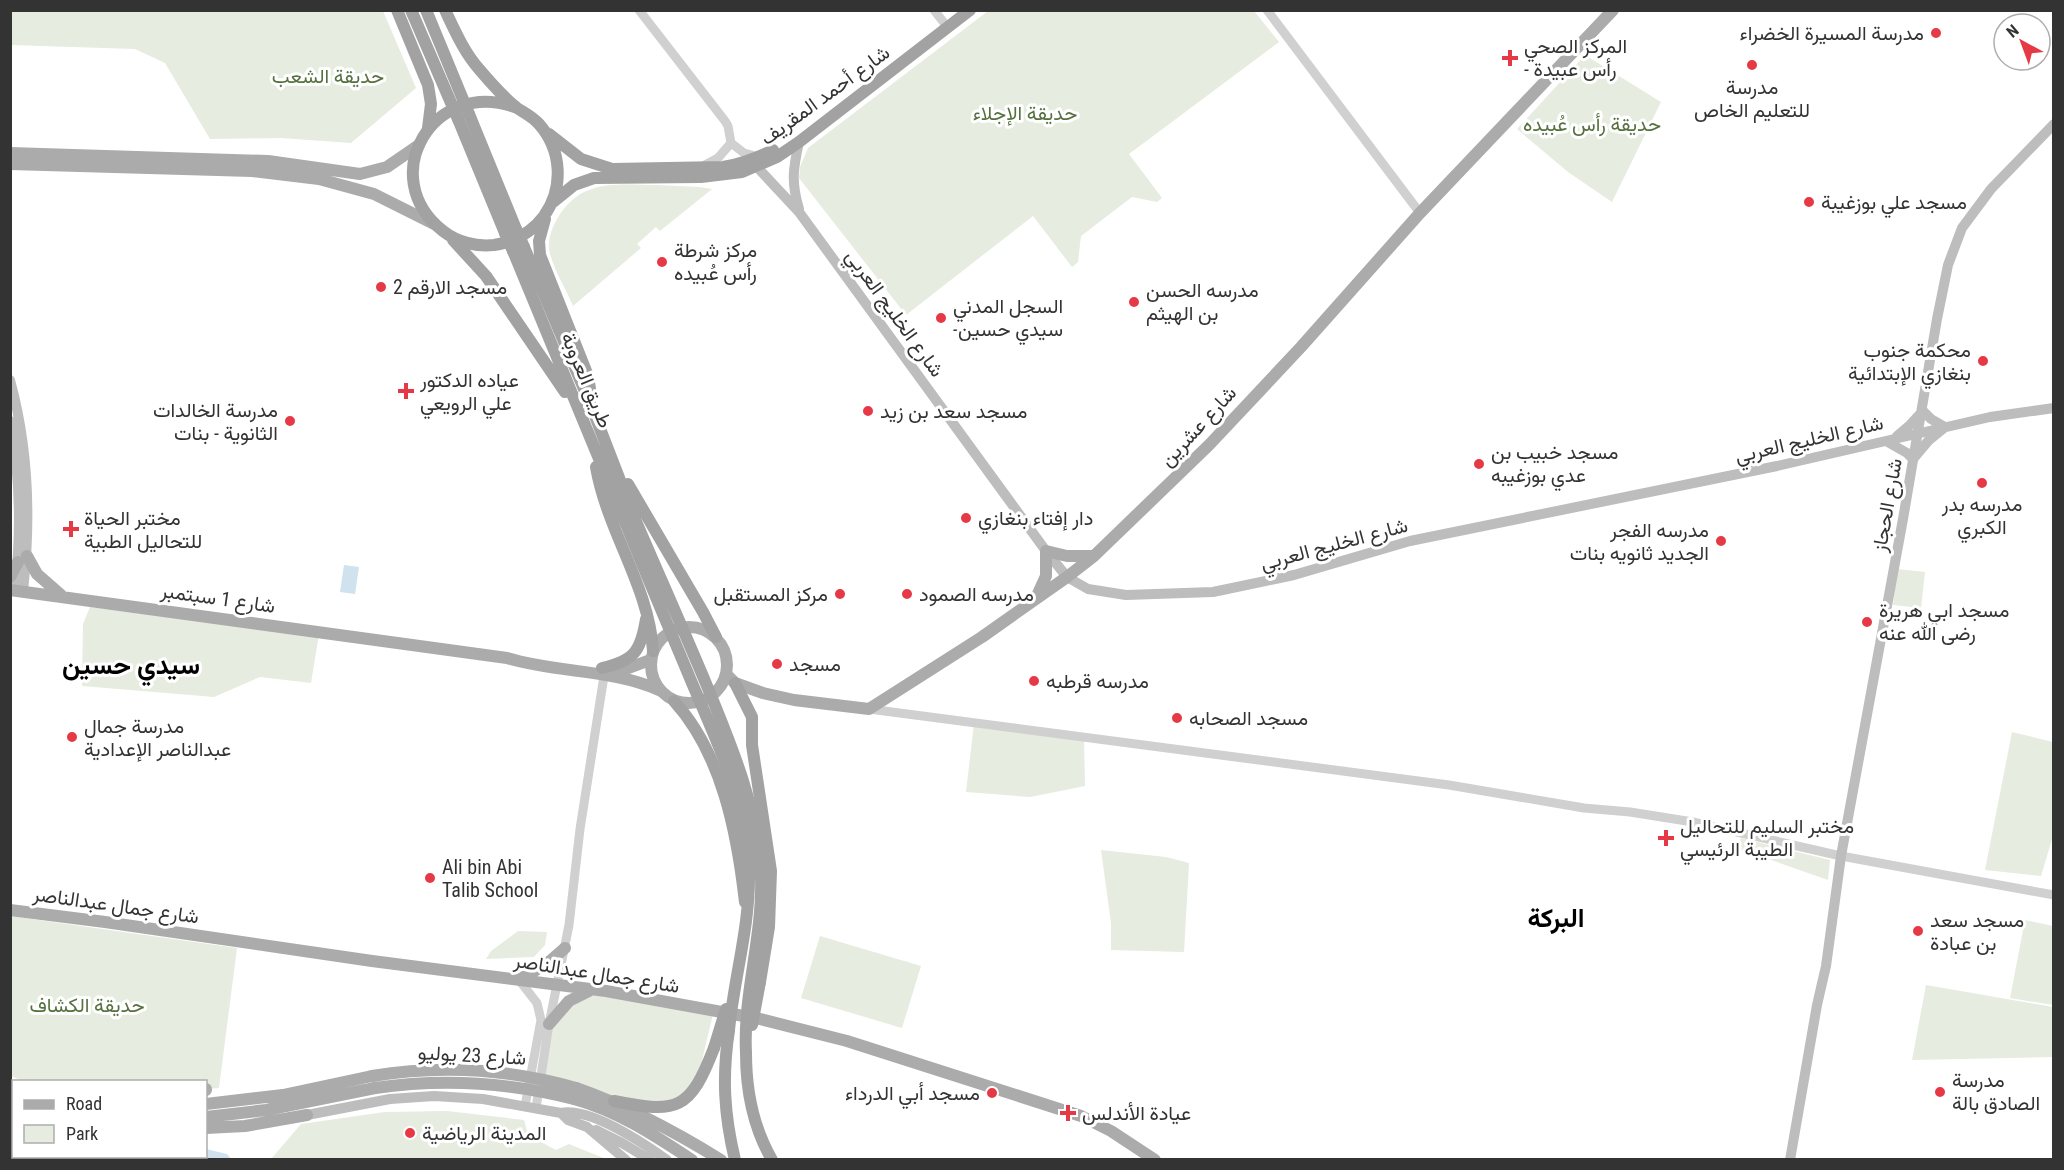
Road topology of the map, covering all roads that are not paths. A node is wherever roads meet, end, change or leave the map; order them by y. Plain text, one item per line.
1 (397, 10) edge
2 (411, 10) edge
3 (426, 10) edge
4 (445, 10) edge
5 (639, 10) edge
6 (934, 10) edge
7 (959, 10) edge
8 (970, 10) edge
9 (1268, 10) edge
10 (1613, 10) edge
11 (946, 25) junction
12 (517, 108) junction
13 (463, 116) junction
14 (2054, 124) edge
15 (428, 130) junction
16 (545, 131) junction
17 (799, 142) junction
18 (731, 143) junction
19 (419, 145) junction
20 (10, 153) edge
21 (758, 162) junction
22 (10, 164) edge
23 (699, 168) junction
24 (549, 207) junction
25 (800, 212) junction
26 (1420, 213) junction
27 (434, 224) junction
28 (448, 235) junction
29 (518, 249) junction
30 (10, 380) edge
31 (592, 408) junction
32 (2054, 408) edge
33 (1923, 411) junction
34 (581, 417) junction
35 (10, 422) edge
36 (1945, 427) junction
37 (1919, 432) junction
38 (597, 439) junction
39 (1890, 440) junction
40 (1913, 459) junction
41 (630, 522) junction
42 (1046, 551) junction
43 (1094, 556) junction
44 (22, 559) junction
45 (10, 577) edge
46 (1067, 577) junction
47 (16, 590) edge
48 (61, 596) junction
49 (1035, 600) junction
50 (647, 612) junction
51 (716, 637) junction
52 (652, 655) junction
53 (603, 672) junction
54 (731, 678) junction
55 (659, 690) junction
56 (674, 701) junction
57 (869, 709) junction
58 (1841, 856) junction
59 (2054, 895) edge
60 (10, 910) edge
61 (746, 915) junction
62 (565, 948) junction
63 (519, 980) junction
64 (557, 986) junction
65 (593, 990) junction
66 (733, 991) junction
67 (549, 1024) junction
68 (746, 1053) junction
69 (374, 1082) junction
70 (575, 1093) junction
71 (614, 1101) junction
72 (207, 1104) edge
73 (531, 1107) junction
74 (561, 1113) junction
75 (307, 1115) joint
76 (207, 1117) edge
77 (587, 1127) junction
78 (207, 1128) edge
79 (626, 1160) edge
80 (650, 1160) edge
81 (667, 1160) edge
82 (692, 1160) edge
83 (721, 1160) edge
84 (735, 1160) edge
85 (772, 1160) edge
86 (1155, 1160) edge
87 (1790, 1160) edge

1 - 15 highway
2 - 13 highway, bridge
3 - 13 highway, bridge
4 - 12 highway
5 - 18 street
6 - 11 street
7 - 11 highway, شارع أحمد المقريف
8 - 11 highway, شارع أحمد المقريف
9 - 26 street
10 - 26 main road, شارع عشرين
11 - 17 highway, شارع أحمد المقريف
11 - 21 highway, شارع أحمد المقريف
12 - 15 highway
12 - 16 highway
13 - 29 highway, bridge
14 - 33 main road, شارع الحجاز
15 - 19 highway
16 - 23 highway, شارع أحمد المقريف
16 - 24 highway
17 - 21 highway, شارع أحمد المقريف
17 - 25 main road, شارع الخليج العربي
18 - 21 street
18 - 23 street
19 - 20 main road
19 - 27 highway
21 - 23 highway, شارع أحمد المقريف
21 - 24 highway, شارع أحمد المقريف
21 - 25 main road, شارع الخليج العربي
22 - 27 main road
24 - 28 highway
24 - 31 highway
25 - 42 main road, شارع الخليج العربي
26 - 43 main road, شارع عشرين
27 - 28 highway
28 - 34 highway
29 - 31 highway, طريق العروبة
29 - 34 highway, طريق العروبة
30 - 44 main road
31 - 38 highway, طريق العروبة
32 - 36 main road, شارع الخليج العربي
33 - 36 main road
33 - 37 main road, شارع الحجاز
33 - 39 main road
34 - 38 highway, طريق العروبة
35 - 44 main road
36 - 37 main road, شارع الخليج العربي
36 - 40 main road
37 - 39 main road, شارع الخليج العربي
37 - 40 main road, شارع الحجاز
38 - 41 highway, طريق العروبة
38 - 50 highway
38 - 51 highway
39 - 40 main road
39 - 46 main road, شارع الخليج العربي
40 - 58 main road, شارع الحجاز
41 - 61 highway, bridge
41 - 68 highway, bridge
42 - 43 main road
42 - 46 main road, شارع الخليج العربي
42 - 49 main road
43 - 46 main road, شارع عشرين
44 - 45 main road
44 - 47 main road
44 - 48 main road
46 - 49 main road, شارع عشرين
47 - 48 main road, شارع 1 سبتمبر
48 - 53 main road, شارع 1 سبتمبر
49 - 57 main road, شارع عشرين
50 - 52 highway
50 - 53 highway
51 - 52 main road
51 - 54 main road
52 - 53 main road
52 - 55 main road
53 - 55 main road
53 - 62 street
54 - 56 main road
54 - 57 main road
54 - 68 highway, bridge
55 - 56 main road
56 - 61 highway, bridge
57 - 58 street
58 - 59 street
58 - 87 main road, شارع الحجاز
60 - 63 main road, شارع جمال عبدالناصر
61 - 66 highway, bridge
62 - 63 main road
62 - 64 street
63 - 64 main road, شارع جمال عبدالناصر
63 - 73 street
64 - 65 main road, شارع جمال عبدالناصر
64 - 67 street
65 - 67 main road
65 - 86 main road, شارع جمال عبدالناصر
66 - 71 highway, bridge
66 - 84 highway, bridge
67 - 73 street
68 - 85 highway
69 - 70 main road, شارع 23 يوليو, bridge
69 - 72 main road, شارع 23 يوليو
69 - 76 main road, شارع 23 يوليو
70 - 71 main road, شارع 23 يوليو
70 - 82 main road, شارع 23 يوليو
71 - 83 main road, شارع 23 يوليو
73 - 74 main road
73 - 75 main road
74 - 77 main road
74 - 81 main road
75 - 78 main road
77 - 79 main road
77 - 80 main road

